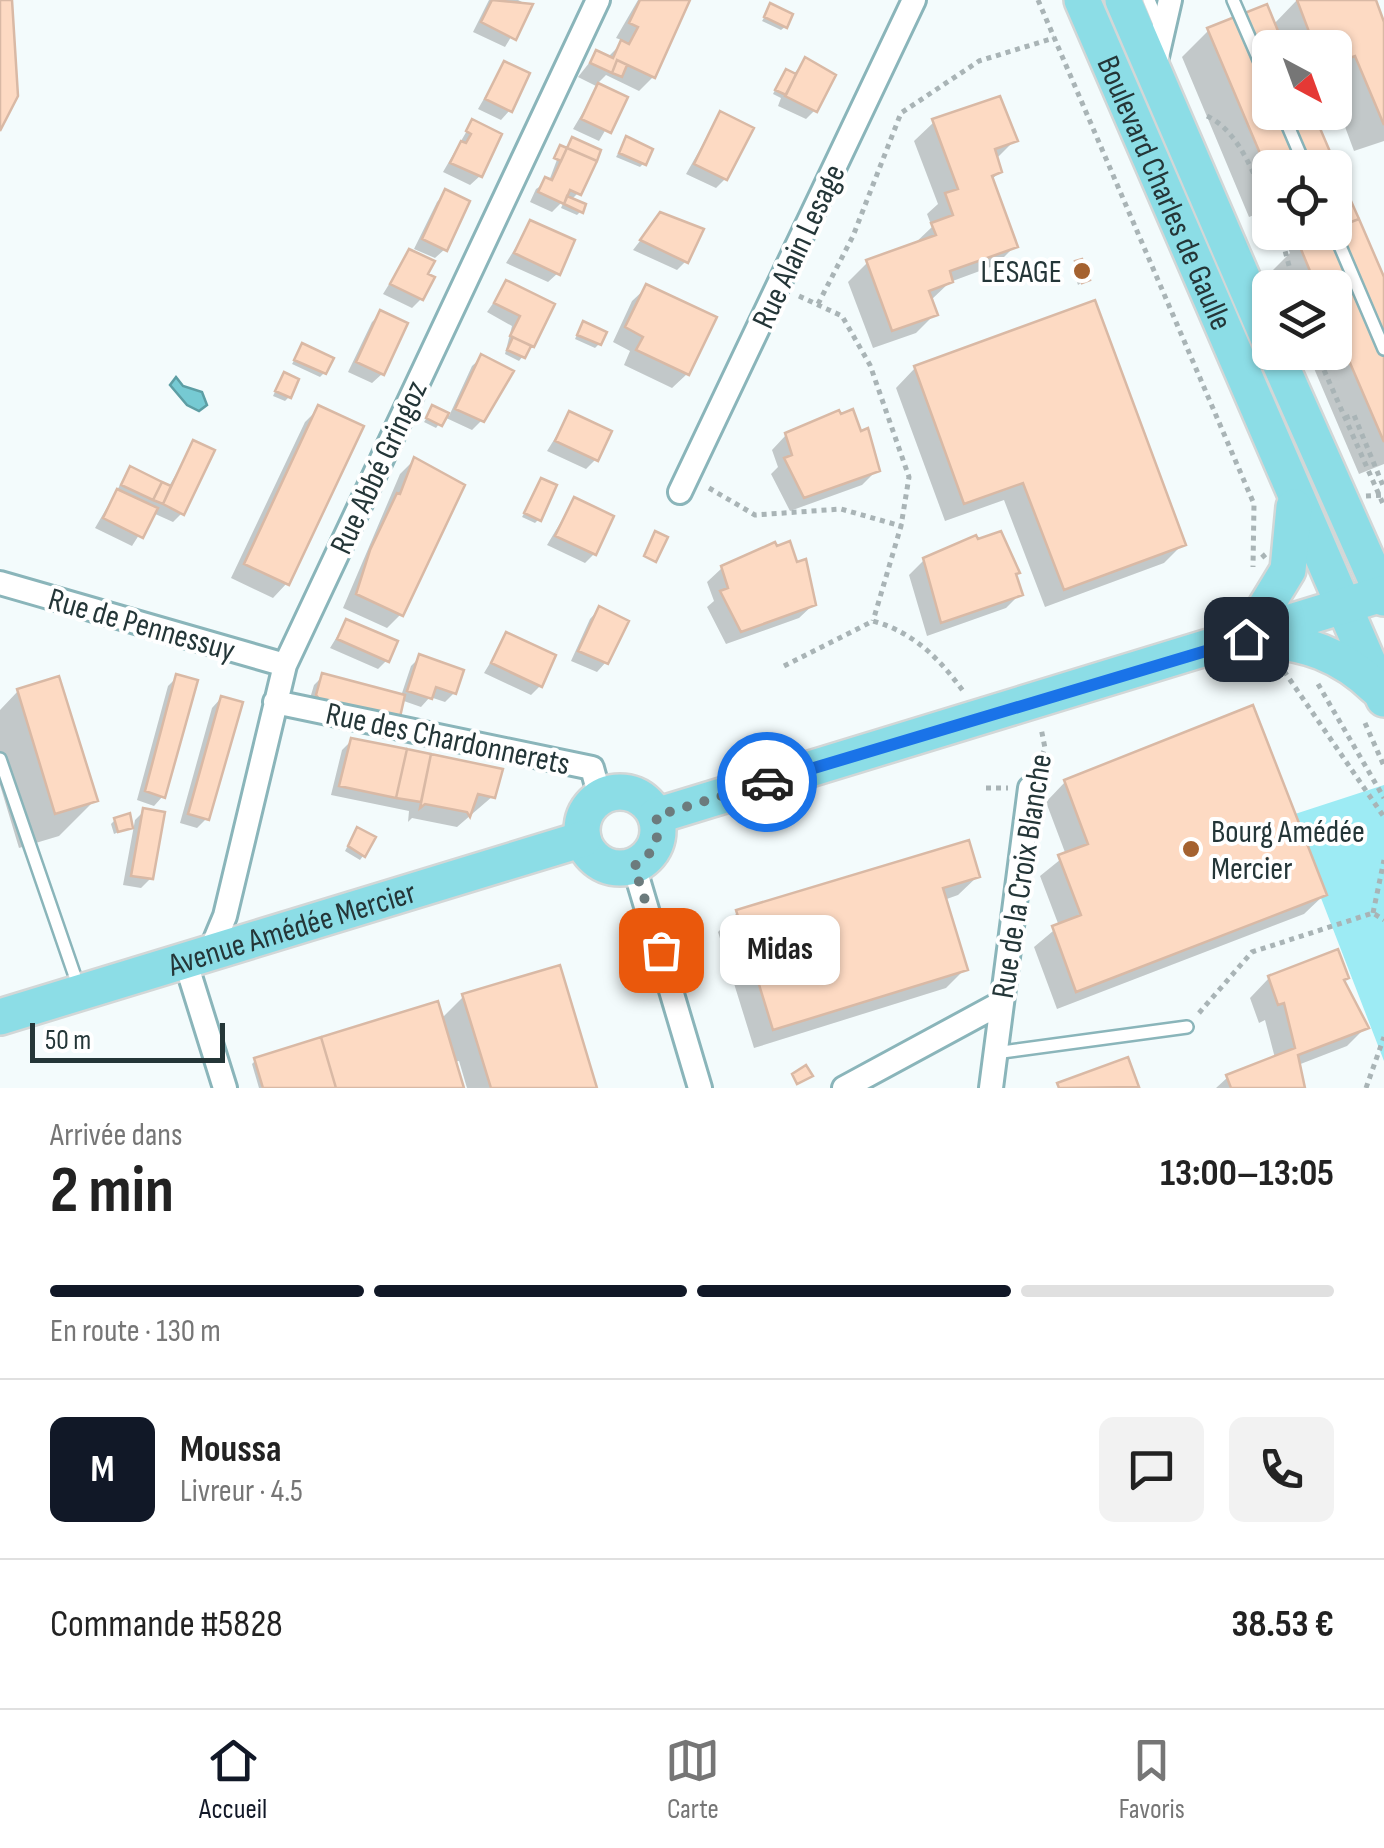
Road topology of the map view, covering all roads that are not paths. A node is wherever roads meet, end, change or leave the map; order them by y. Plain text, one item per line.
1 (598, 0) edge
2 (914, 0) edge
3 (1082, 0) edge
4 (1123, 0) edge
5 (1149, 0) edge
6 (1170, 0) edge
7 (1233, 0) edge
8 (1162, 33) junction
9 (1252, 44) edge
10 (1153, 74) junction
11 (1342, 250) edge
12 (1252, 301) edge
13 (1384, 349) edge
14 (1283, 370) edge
15 (684, 482) road end
16 (1294, 496) junction
17 (0, 582) edge
18 (1383, 596) edge
19 (1342, 606) junction
20 (1260, 648) junction
21 (284, 665) junction
22 (275, 702) junction
23 (1376, 704) edge
24 (0, 760) edge
25 (1030, 788) road end
26 (600, 797) junction
27 (656, 816) junction
28 (582, 839) junction
29 (634, 866) junction
30 (198, 956) junction
31 (80, 992) junction
32 (1000, 1003) junction
33 (0, 1017) edge
34 (1188, 1026) road end
35 (995, 1052) junction
36 (225, 1088) edge
37 (700, 1088) edge
38 (844, 1088) edge
39 (991, 1088) edge

1 - 21 street, Rue Abbé Gringoz
2 - 15 street, Rue Alain Lesage
3 - 16 main road, Boulevard Charles de Gaulle
4 - 10 main road, Boulevard Charles de Gaulle
5 - 8 lane
6 - 8 street
7 - 9 lane
8 - 10 street
10 - 12 main road, Boulevard Charles de Gaulle
11 - 13 lane
14 - 18 main road, Boulevard Charles de Gaulle
16 - 19 main road, Boulevard Charles de Gaulle
16 - 20 main road
17 - 21 street, Rue de Pennessuy
18 - 19 main road
19 - 20 main road
19 - 23 main road, Boulevard Charles de Gaulle
20 - 23 main road
20 - 27 main road
21 - 22 street, Rue Abbé Gringoz
22 - 26 street, Rue des Chardonnerets
22 - 30 street, Rue Abbé Gringoz
24 - 31 lane
25 - 32 street, Rue de la Croix Blanche
26 - 27 main road
26 - 28 main road
27 - 29 main road
28 - 29 main road
28 - 30 main road, Avenue Amédée Mercier
29 - 37 street
30 - 31 main road, Avenue Amédée Mercier
30 - 36 street
31 - 33 main road, Avenue Amédée Mercier
32 - 35 street, Rue de la Croix Blanche
32 - 38 street
34 - 35 lane, Rue de la Croix Blanche
35 - 39 street, Rue de la Croix Blanche

